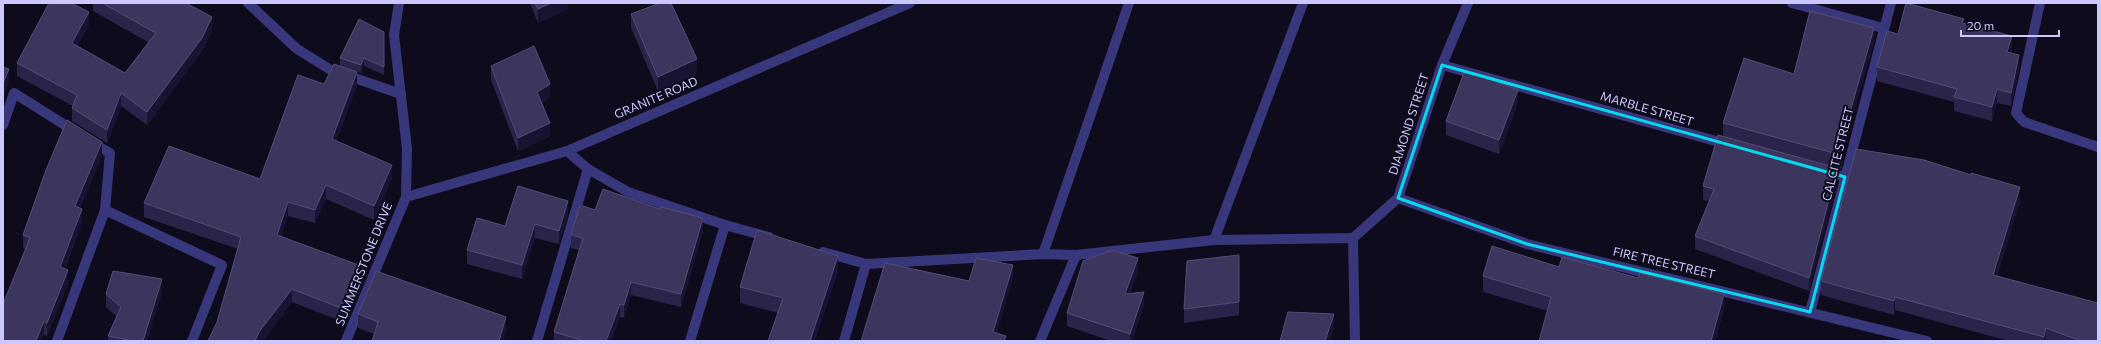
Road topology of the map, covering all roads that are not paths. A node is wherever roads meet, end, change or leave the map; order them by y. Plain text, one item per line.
1 (248, 3) edge
2 (399, 3) edge
3 (910, 3) edge
4 (1129, 3) edge
5 (1304, 3) edge
6 (1468, 3) edge
7 (1792, 3) edge
8 (1891, 3) edge
9 (2040, 3) edge
10 (1883, 28) junction
11 (1442, 65) junction
12 (401, 94) junction
13 (3, 124) edge
14 (2098, 147) edge
15 (1739, 148) edge
16 (567, 151) junction
17 (1815, 168) edge
18 (588, 169) junction
19 (1845, 177) junction
20 (406, 197) junction
21 (1398, 198) junction
22 (105, 210) junction
23 (725, 225) junction
24 (1353, 238) junction
25 (777, 239) edge
26 (1214, 240) junction
27 (814, 249) edge
28 (1043, 254) junction
29 (1076, 255) junction
30 (866, 264) junction
31 (1810, 312) junction
32 (56, 341) edge
33 (192, 341) edge
34 (346, 341) edge
35 (537, 341) edge
36 (690, 341) edge
37 (844, 341) edge
38 (1040, 341) edge
39 (1355, 341) edge
40 (1927, 341) edge

1 - 12 street
2 - 12 street
3 - 16 street, GRANITE ROAD
4 - 28 street
5 - 26 street
6 - 11 street, DIAMOND STREET
7 - 10 street
8 - 10 street, CALCITE STREET
9 - 14 street
10 - 19 street, CALCITE STREET
11 - 15 street, MARBLE STREET
11 - 21 street, DIAMOND STREET
12 - 20 street
13 - 22 street
16 - 18 street
16 - 20 street, GRANITE ROAD
17 - 19 street
18 - 23 street
18 - 35 street
19 - 31 street, CALCITE STREET
20 - 34 street, SUMMERSTONE DRIVE
21 - 24 street
21 - 31 street, FIRE TREE STREET
22 - 32 street
22 - 33 street
23 - 25 street
23 - 36 street
24 - 26 street
24 - 39 street
26 - 29 street
27 - 30 street
28 - 29 street
28 - 30 street
29 - 38 street
30 - 37 street
31 - 40 street, FIRE TREE STREET

